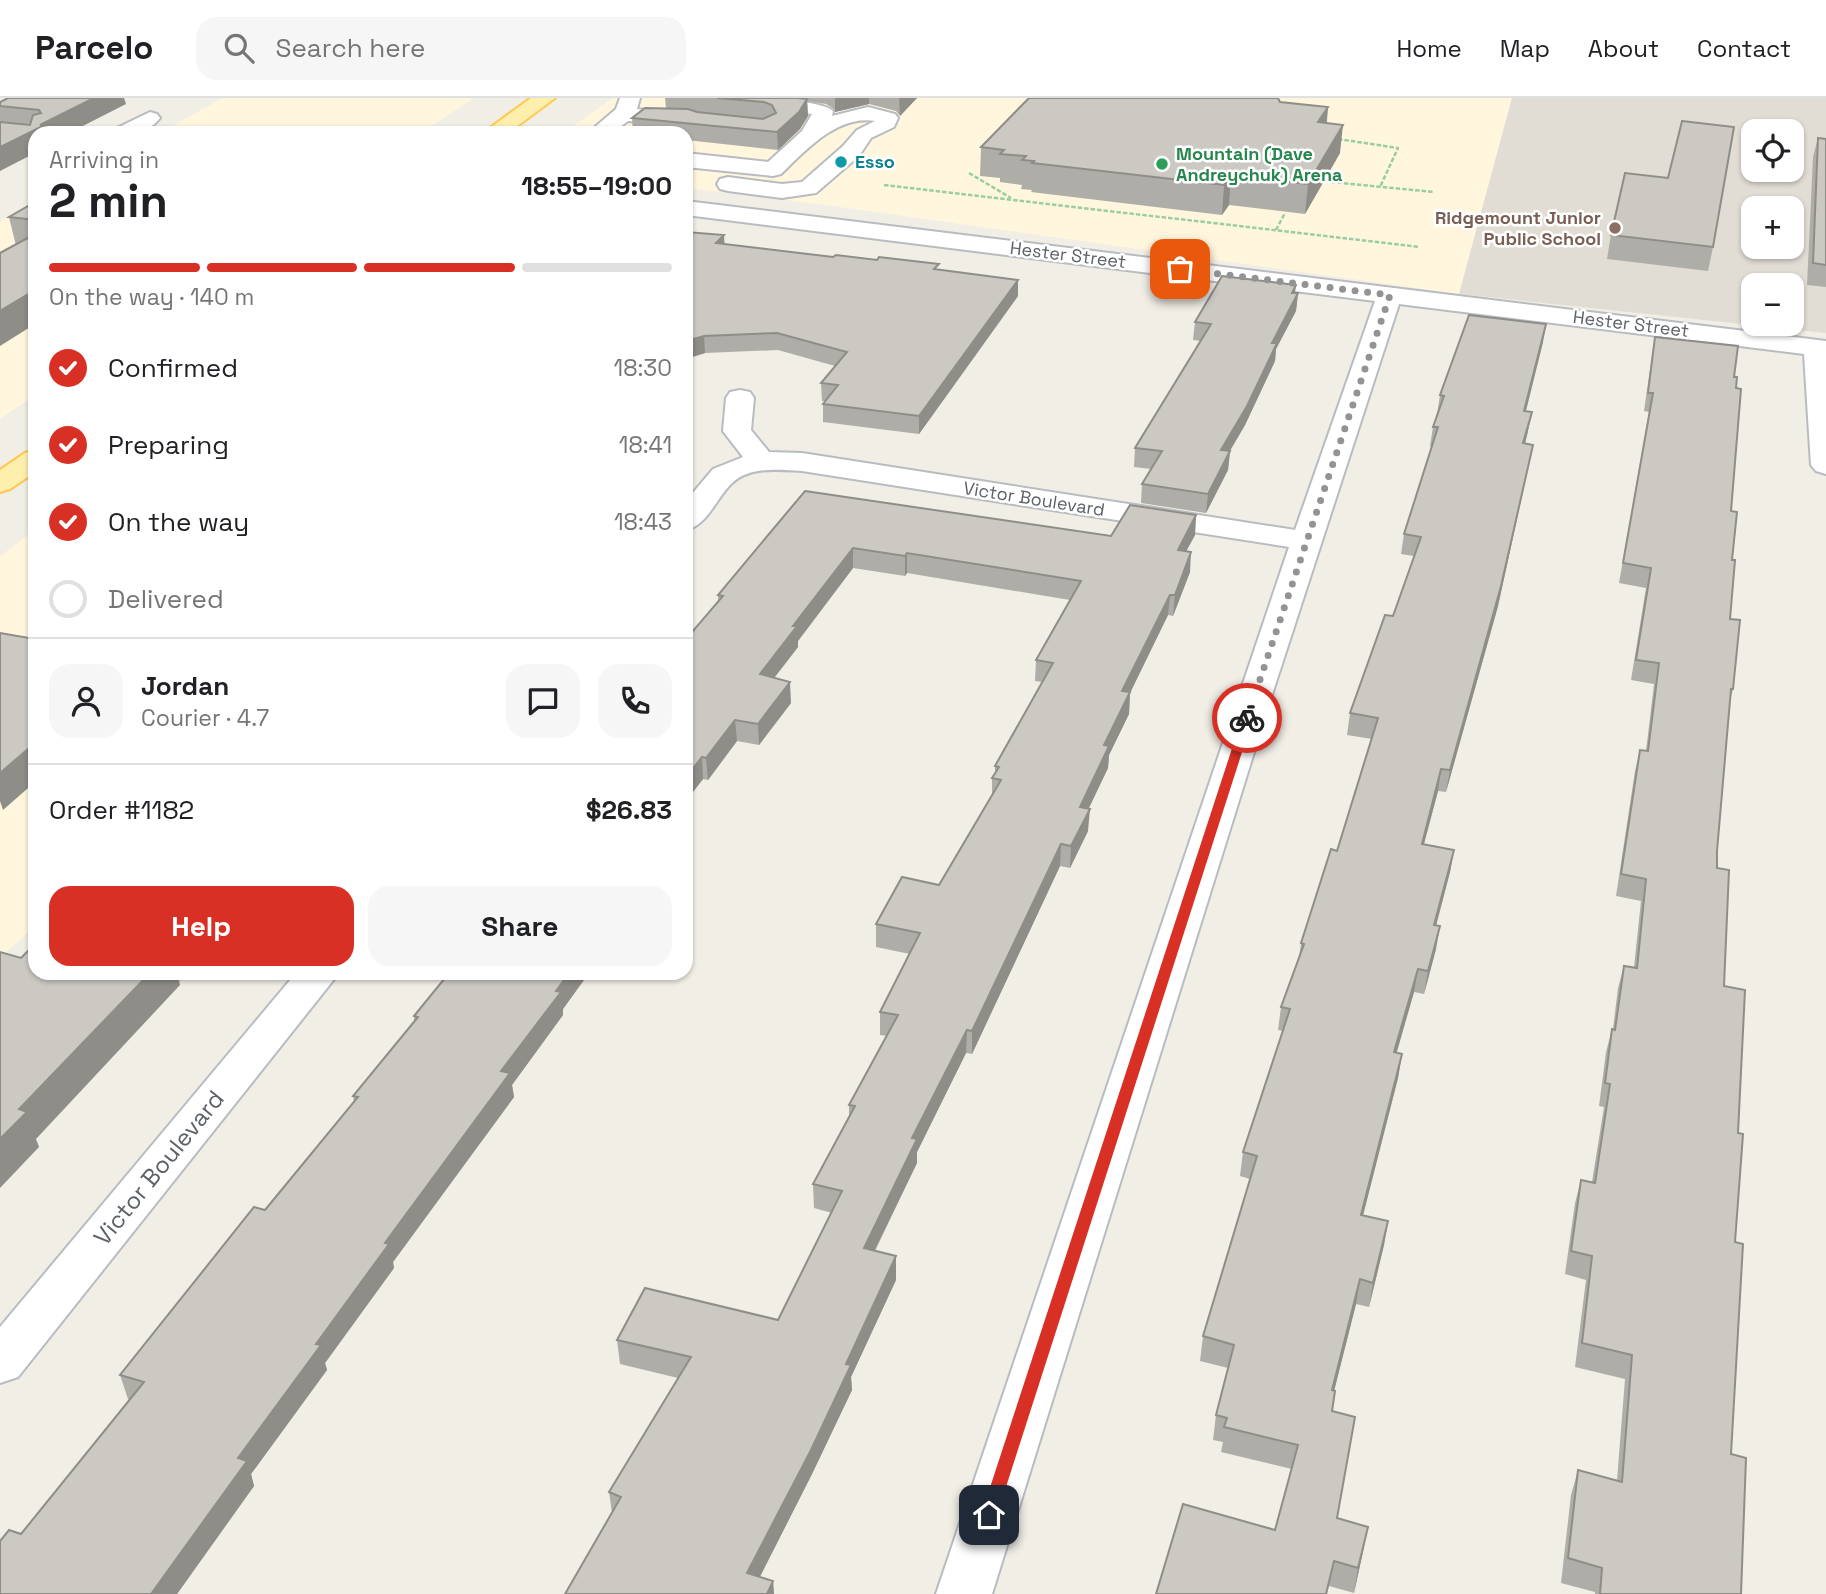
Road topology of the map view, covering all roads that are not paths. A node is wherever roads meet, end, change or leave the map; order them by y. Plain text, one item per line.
1 (545, 98) edge
2 (725, 98) edge
3 (627, 106) edge
4 (150, 118) dead end
5 (682, 119) edge
6 (135, 126) edge
7 (504, 126) edge
8 (606, 126) edge
9 (788, 131) edge
10 (811, 134) junction
11 (735, 144) edge
12 (693, 161) edge
13 (713, 163) junction
14 (728, 184) dead end
15 (693, 209) edge
16 (1390, 295) junction
17 (1821, 348) edge
18 (740, 398) dead end
19 (761, 460) junction
20 (28, 463) edge
21 (1826, 465) edge
22 (0, 483) edge
23 (693, 512) edge
24 (1307, 541) junction
25 (312, 980) edge
26 (0, 1363) edge
27 (964, 1594) edge

1 - 7 main road
2 - 10 street
3 - 5 street
3 - 8 street
4 - 6 street
9 - 10 street
10 - 13 street
10 - 14 street
11 - 13 street
12 - 13 street
15 - 16 street, Hester Street
16 - 17 street, Hester Street
16 - 24 street
17 - 21 street
18 - 19 street
19 - 23 street, Victor Boulevard
19 - 24 street, Victor Boulevard
20 - 22 main road
24 - 27 street
25 - 26 street, Victor Boulevard

